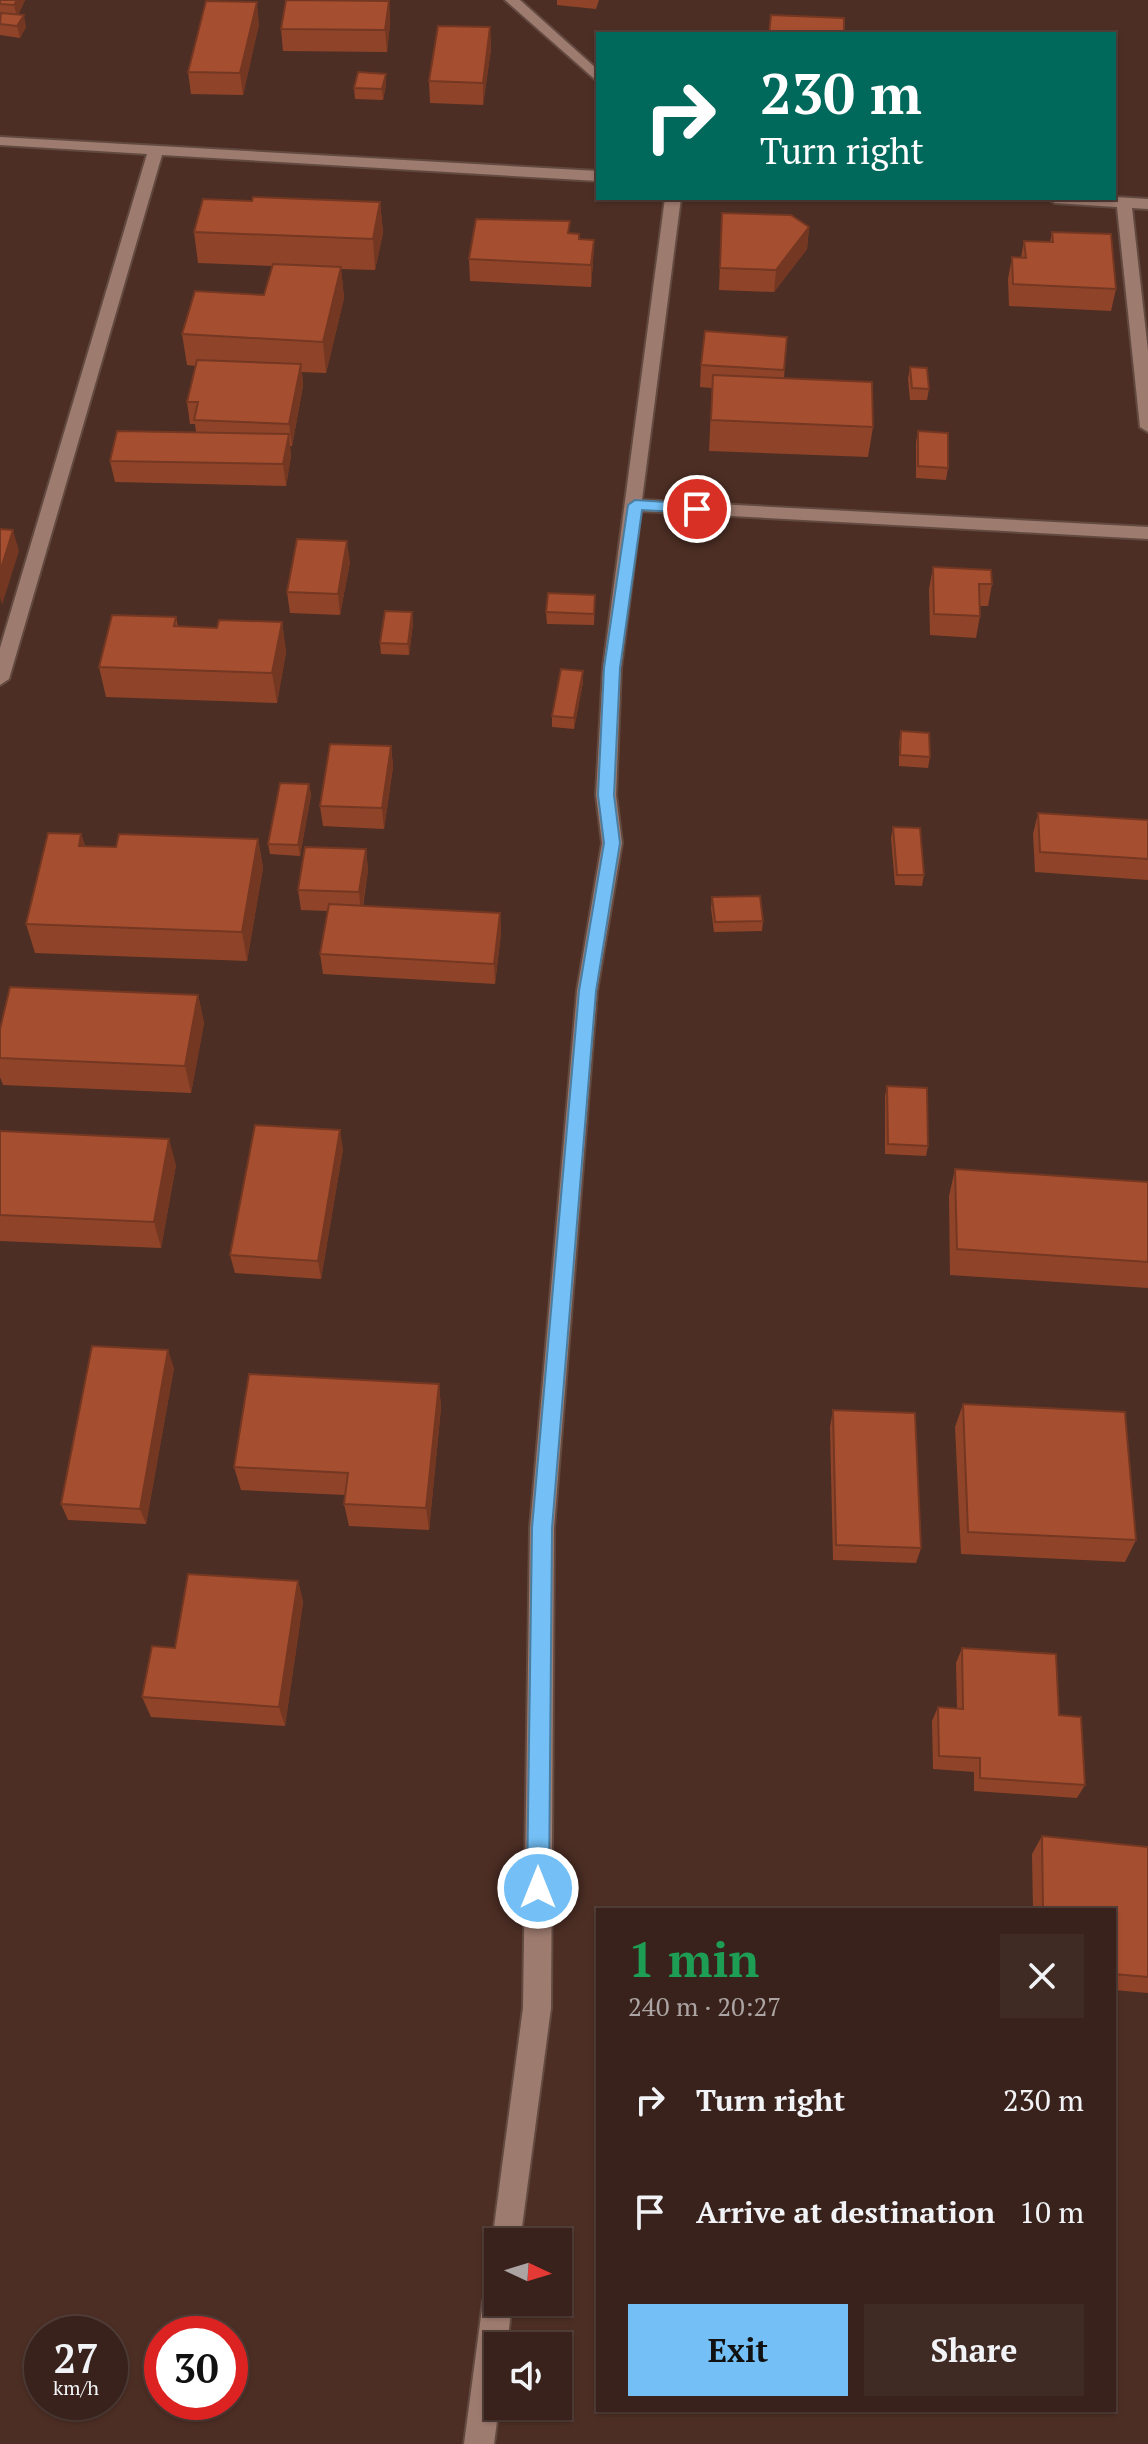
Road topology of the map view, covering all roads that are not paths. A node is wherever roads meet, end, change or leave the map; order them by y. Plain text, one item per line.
1 (512, 0) edge
2 (596, 76) edge
3 (0, 141) edge
4 (156, 150) junction
5 (596, 176) edge
6 (673, 200) edge
7 (1090, 200) edge
8 (1124, 202) junction
9 (1148, 204) edge
10 (1148, 427) edge
11 (635, 505) junction
12 (1148, 533) edge
13 (0, 679) edge
14 (508, 2228) edge
15 (496, 2316) edge
16 (479, 2444) edge

1 - 2 street
3 - 4 street
4 - 5 street
4 - 13 street
6 - 11 street
7 - 8 street
8 - 9 street
8 - 10 street
11 - 12 street
11 - 14 street
15 - 16 street

